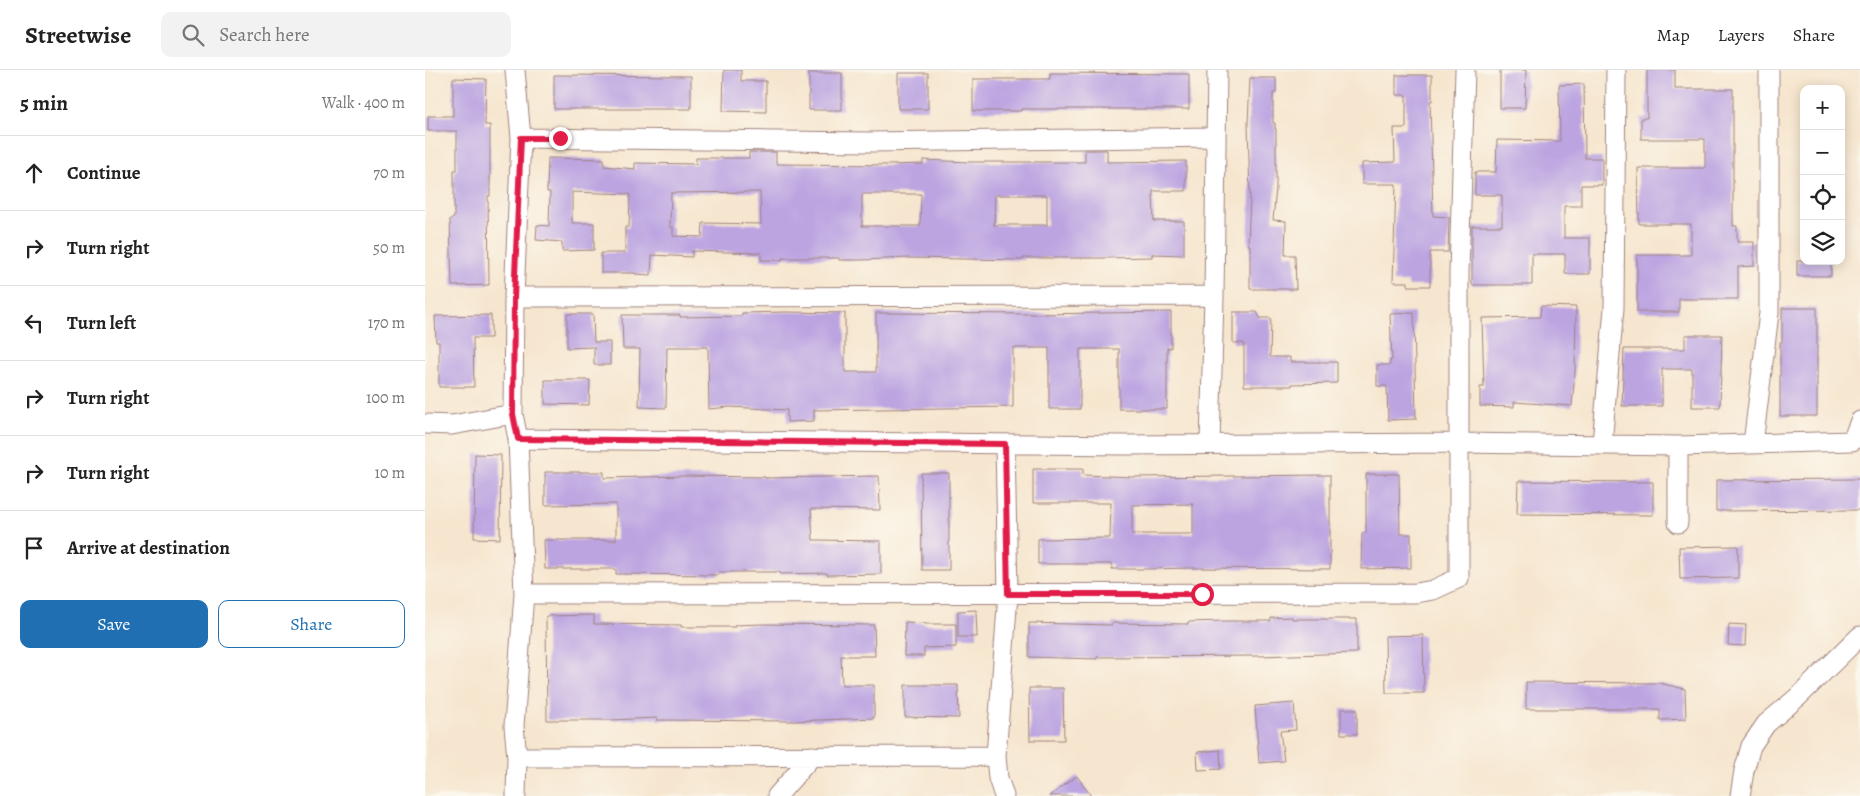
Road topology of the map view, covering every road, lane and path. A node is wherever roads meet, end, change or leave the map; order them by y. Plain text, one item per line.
1 (515, 70) edge
2 (1217, 70) edge
3 (1465, 70) edge
4 (1616, 70) edge
5 (1769, 70) edge
6 (1215, 137) junction
7 (521, 138) junction
8 (1214, 296) junction
9 (514, 298) junction
10 (513, 414) junction
11 (1860, 421) edge
12 (425, 424) edge
13 (518, 439) junction
14 (1856, 442) edge
15 (1458, 443) junction
16 (1005, 444) junction
17 (1210, 444) junction
18 (1601, 444) junction
19 (1753, 444) junction
20 (1678, 446) junction
21 (1678, 523) dead end
22 (524, 594) junction
23 (1008, 594) junction
24 (1860, 636) edge
25 (812, 756) junction
26 (996, 756) junction
27 (517, 757) junction
28 (516, 796) edge
29 (777, 796) edge
30 (1004, 796) edge
31 (1739, 796) edge

1 - 7 street
2 - 6 street
3 - 15 street
4 - 18 street
5 - 19 street
6 - 7 street
6 - 8 street
7 - 9 street
8 - 9 street
8 - 17 street
9 - 10 street
10 - 12 street
10 - 13 street
11 - 14 street
13 - 16 street
13 - 22 street
14 - 19 street
15 - 17 street
15 - 18 street
15 - 23 street
16 - 17 street
16 - 23 street
18 - 20 street
19 - 20 street
20 - 21 street
22 - 23 street
22 - 27 street
23 - 26 street
24 - 31 street
25 - 26 street
25 - 27 street
25 - 29 street
26 - 30 street
27 - 28 street

